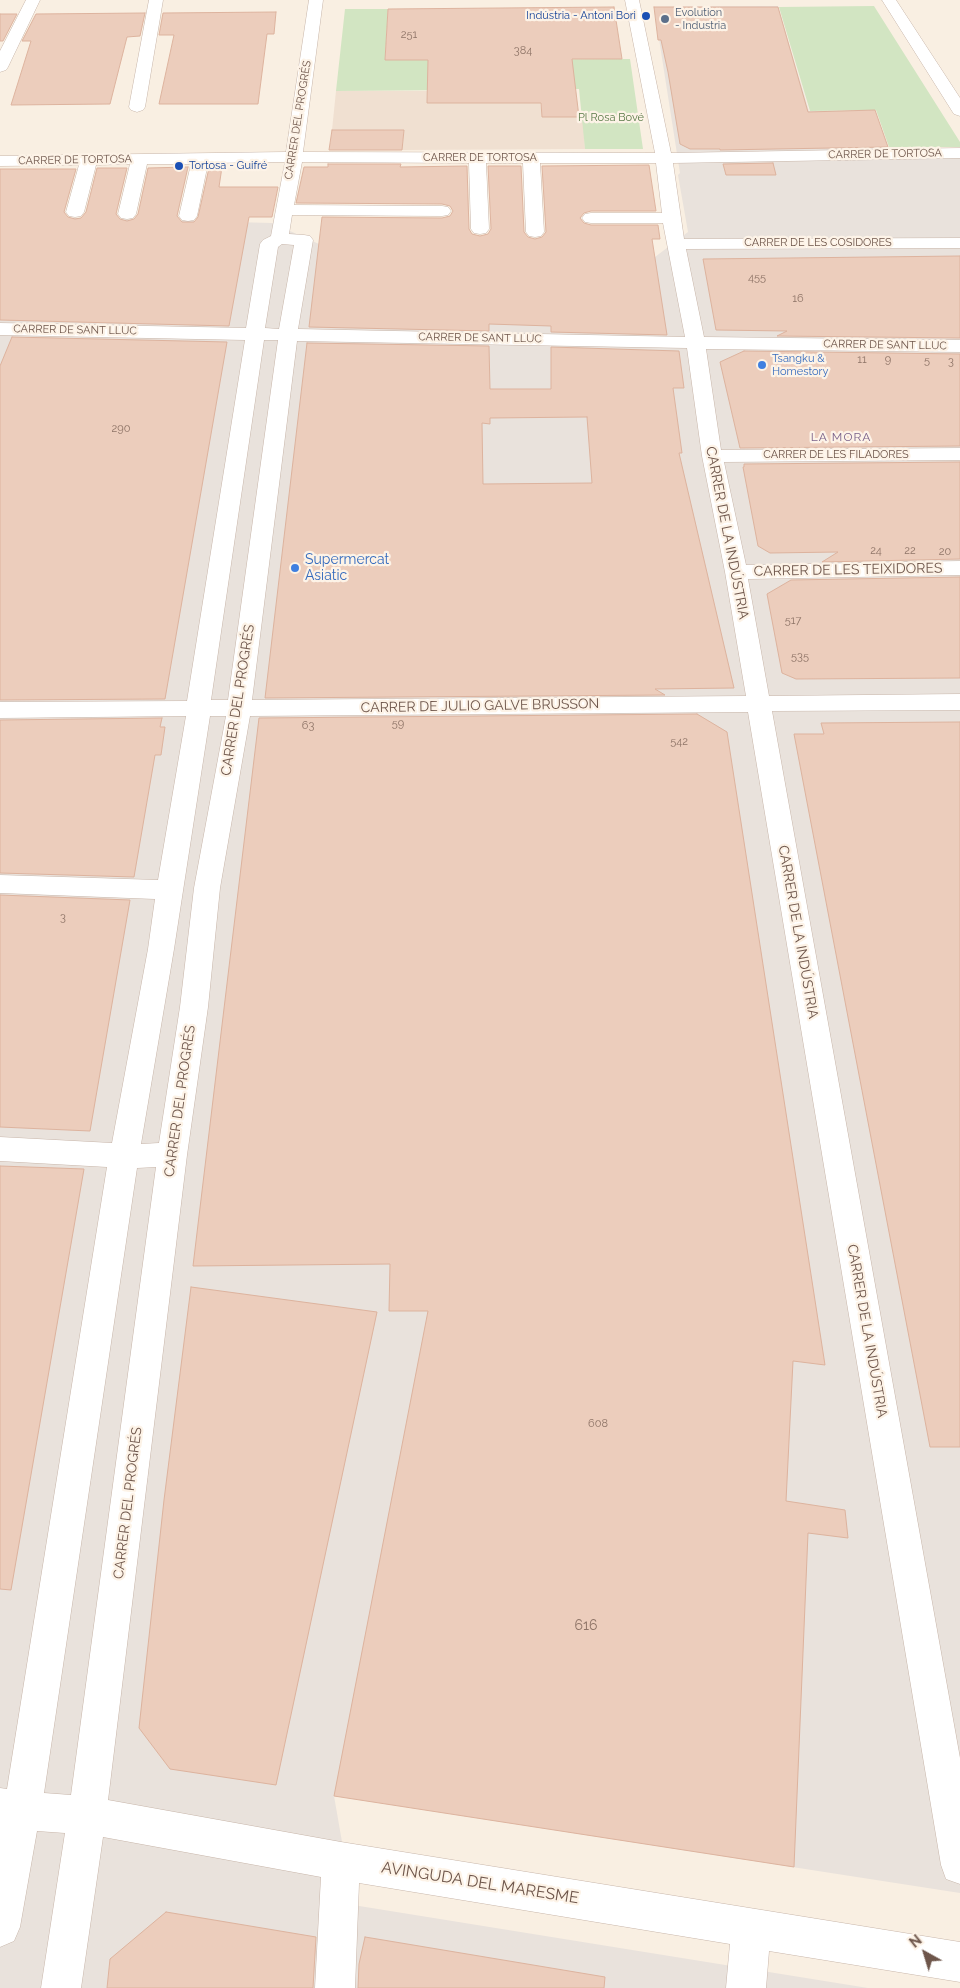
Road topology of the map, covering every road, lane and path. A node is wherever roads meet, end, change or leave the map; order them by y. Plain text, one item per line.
1 (33, 0) edge
2 (156, 0) edge
3 (316, 0) edge
4 (632, 0) edge
5 (889, 0) edge
6 (0, 66) edge
7 (137, 107) dead end
8 (960, 111) edge
9 (960, 153) edge
10 (294, 158) junction
11 (477, 158) junction
12 (531, 158) junction
13 (664, 158) junction
14 (200, 159) junction
15 (89, 160) junction
16 (139, 160) junction
17 (0, 162) edge
18 (283, 210) junction
19 (442, 211) dead end
20 (75, 212) dead end
21 (127, 214) dead end
22 (188, 216) dead end
23 (591, 218) dead end
24 (671, 218) junction
25 (480, 229) dead end
26 (535, 232) dead end
27 (279, 239) junction
28 (960, 243) edge
29 (677, 249) junction
30 (960, 252) edge
31 (0, 329) edge
32 (256, 333) junction
33 (288, 334) junction
34 (696, 343) junction
35 (960, 346) edge
36 (960, 454) edge
37 (712, 456) junction
38 (960, 568) edge
39 (736, 572) junction
40 (960, 702) edge
41 (758, 703) junction
42 (239, 708) junction
43 (198, 709) junction
44 (0, 710) edge
45 (0, 884) edge
46 (169, 890) junction
47 (0, 1150) edge
48 (172, 1155) junction
49 (124, 1156) junction
50 (11, 1809) edge
51 (88, 1815) junction
52 (341, 1861) junction
53 (960, 1866) edge
54 (0, 1926) edge
55 (751, 1927) junction
56 (960, 1962) edge
57 (61, 1988) edge
58 (335, 1988) edge
59 (746, 1988) edge

1 - 6 street
2 - 7 street
3 - 10 street, CARRER DEL PROGRÉS
4 - 13 street, CARRER DE LA INDÚSTRIA
5 - 8 street
9 - 13 street, CARRER DE TORTOSA
10 - 11 street, CARRER DE TORTOSA
10 - 14 street, CARRER DE TORTOSA
10 - 18 street, CARRER DEL PROGRÉS
11 - 12 street, CARRER DE TORTOSA
11 - 25 street
12 - 13 street, CARRER DE TORTOSA
12 - 26 street
13 - 24 street, CARRER DE LA INDÚSTRIA
14 - 16 street, CARRER DE TORTOSA
14 - 22 street
15 - 16 street, CARRER DE TORTOSA
15 - 17 street, CARRER DE TORTOSA
15 - 20 street
16 - 21 street
18 - 19 street
18 - 27 street, CARRER DEL PROGRÉS
23 - 24 street
24 - 29 street, CARRER DE LA INDÚSTRIA
27 - 32 street, CARRER DEL PROGRÉS
27 - 33 street, CARRER DEL PROGRÉS
28 - 29 street, CARRER DE LES COSIDORES
29 - 30 street, CARRER DE LES COSIDORES
29 - 34 street, CARRER DE LA INDÚSTRIA
31 - 32 street, CARRER DE SANT LLUC
32 - 33 street, CARRER DE SANT LLUC
32 - 43 street, CARRER DEL PROGRÉS
33 - 34 street, CARRER DE SANT LLUC
33 - 42 street, CARRER DEL PROGRÉS
34 - 35 street, CARRER DE SANT LLUC
34 - 37 street, CARRER DE LA INDÚSTRIA
36 - 37 street, CARRER DE LES FILADORES
37 - 39 street, CARRER DE LA INDÚSTRIA
38 - 39 street, CARRER DE LES TEIXIDORES
39 - 41 street, CARRER DE LA INDÚSTRIA
40 - 41 street, CARRER DE JULIO GALVE BRUSSON
41 - 42 street, CARRER DE JULIO GALVE BRUSSON
41 - 53 street, CARRER DE LA INDÚSTRIA
42 - 43 street, CARRER DE JULIO GALVE BRUSSON
42 - 48 street, CARRER DEL PROGRÉS
43 - 44 street, CARRER DE JULIO GALVE BRUSSON
43 - 46 street, CARRER DEL PROGRÉS
45 - 46 street
46 - 49 street, CARRER DEL PROGRÉS
47 - 49 street
48 - 49 street
48 - 51 street, CARRER DEL PROGRÉS
49 - 50 street, CARRER DEL PROGRÉS
50 - 51 street, AVINGUDA DEL MARESME
50 - 54 street, CARRER DEL PROGRÉS
51 - 52 street, AVINGUDA DEL MARESME
51 - 57 street, CARRER DEL PROGRÉS
52 - 55 street, AVINGUDA DEL MARESME
52 - 58 street
55 - 56 street, AVINGUDA DEL MARESME
55 - 59 street

